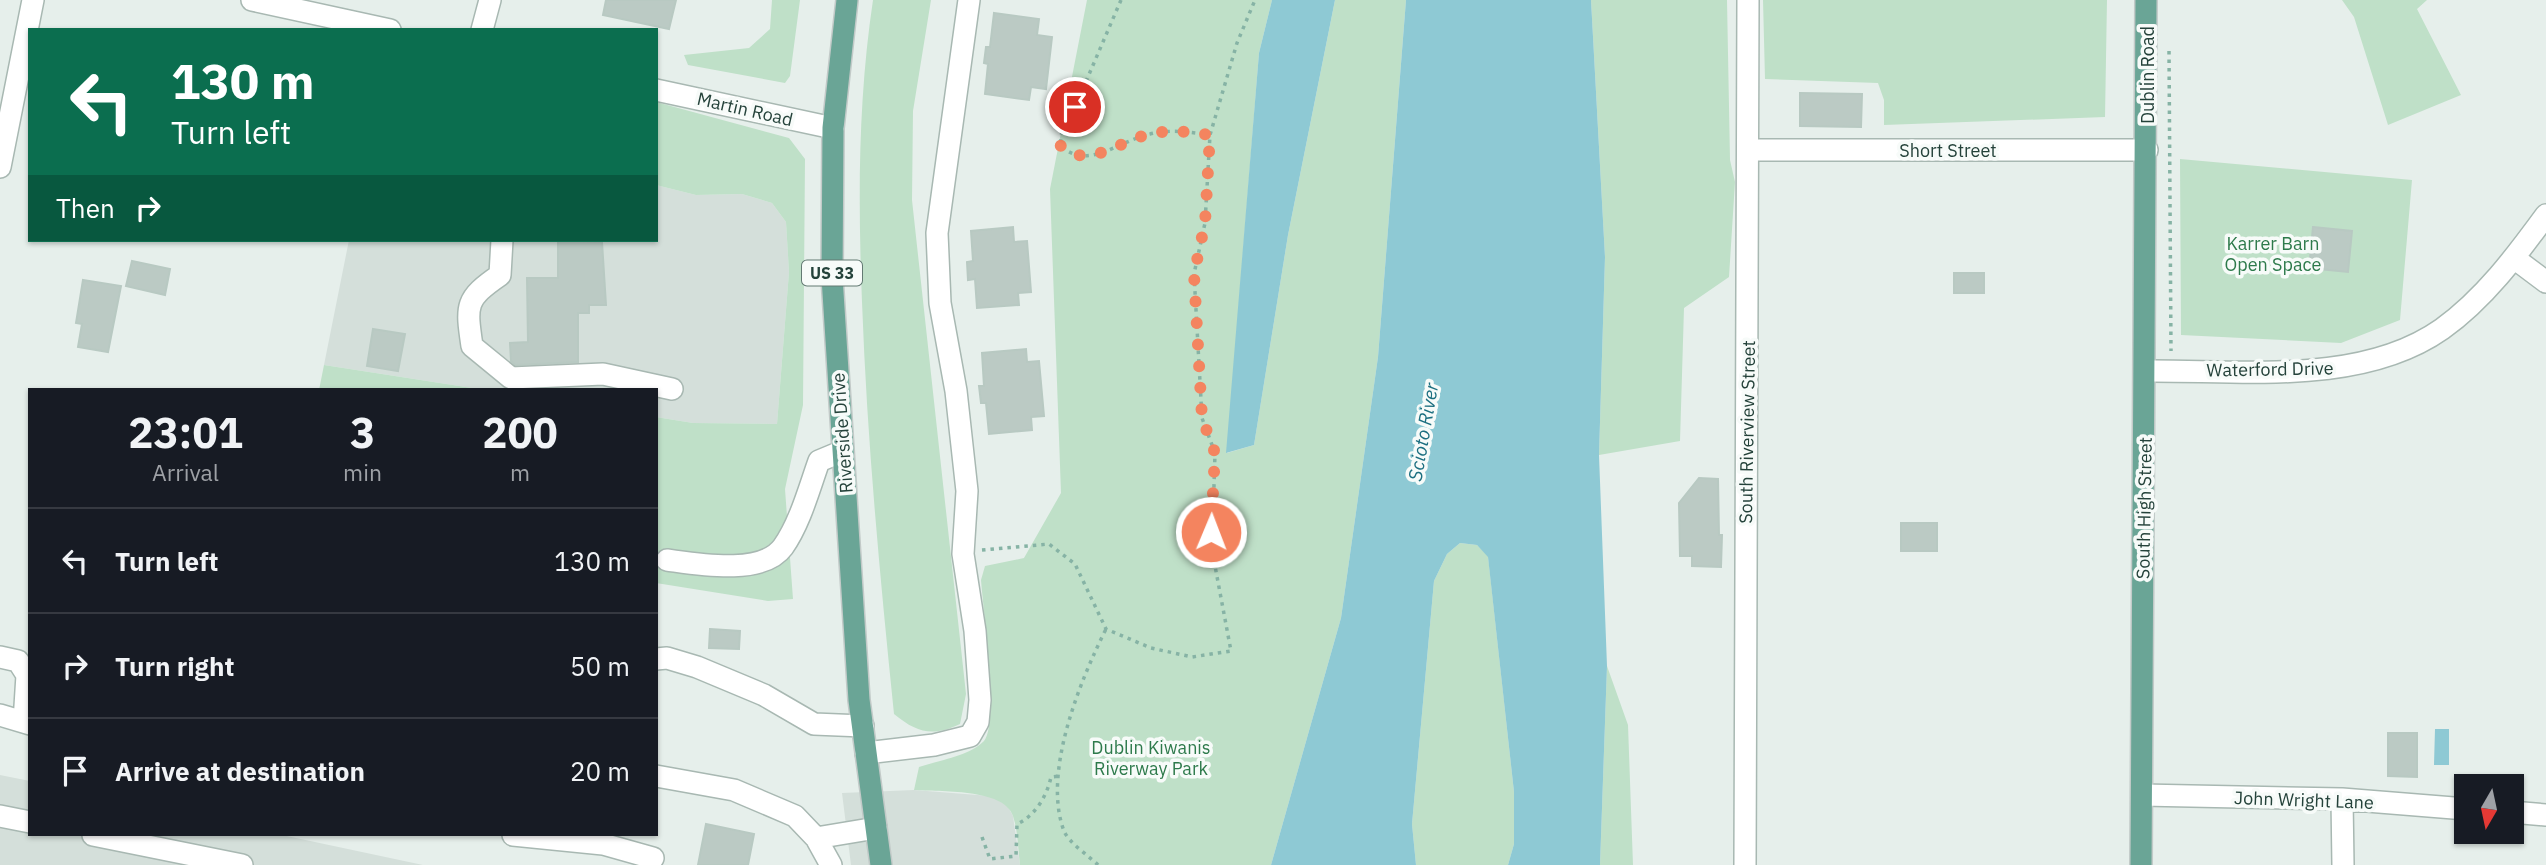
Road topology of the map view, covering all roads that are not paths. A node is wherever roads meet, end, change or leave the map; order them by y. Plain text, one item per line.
1 (33, 0) edge
2 (252, 0) edge
3 (490, 0) edge
4 (847, 0) edge
5 (969, 0) edge
6 (1748, 0) edge
7 (2146, 0) edge
8 (381, 28) edge
9 (483, 28) edge
10 (658, 89) edge
11 (833, 128) junction
12 (1749, 150) junction
13 (2147, 150) junction
14 (0, 167) edge
15 (2546, 215) edge
16 (502, 242) edge
17 (2514, 258) junction
18 (2546, 282) edge
19 (2146, 371) junction
20 (672, 389) dead end
21 (843, 451) junction
22 (667, 560) dead end
23 (0, 657) edge
24 (658, 659) edge
25 (0, 715) edge
26 (27, 723) edge
27 (863, 726) junction
28 (866, 753) junction
29 (658, 776) edge
30 (2142, 795) junction
31 (2342, 799) junction
32 (2454, 808) edge
33 (2524, 813) edge
34 (2546, 815) edge
35 (0, 816) edge
36 (28, 822) edge
37 (876, 828) junction
38 (98, 836) edge
39 (523, 836) edge
40 (816, 838) junction
41 (653, 858) dead end
42 (242, 865) edge
43 (831, 865) edge
44 (881, 865) edge
45 (1745, 865) edge
46 (2141, 865) edge
47 (2343, 865) edge

1 - 14 street
2 - 8 street
3 - 9 street
4 - 11 main road, Riverside Drive / US 33
5 - 28 street
6 - 12 street, South Riverview Street
7 - 13 main road, Dublin Road
10 - 11 street, Martin Road
11 - 21 main road, Riverside Drive / US 33
12 - 13 street, Short Street
12 - 45 street, South Riverview Street
13 - 19 main road, South High Street
15 - 17 street, Waterford Drive
16 - 20 street
17 - 18 street
17 - 19 street, Waterford Drive
19 - 30 main road, South High Street
21 - 22 street
21 - 27 main road, Riverside Drive / US 33
23 - 26 street
24 - 27 street
25 - 26 street
27 - 28 main road, Riverside Drive / US 33
28 - 37 main road, Riverside Drive / US 33
29 - 40 street
30 - 31 street, John Wright Lane
30 - 46 main road, South High Street
31 - 32 street, John Wright Lane
31 - 47 street
33 - 34 street
35 - 36 street
37 - 40 street
37 - 44 main road, Riverside Drive / US 33
38 - 42 street
39 - 41 street
40 - 43 street

